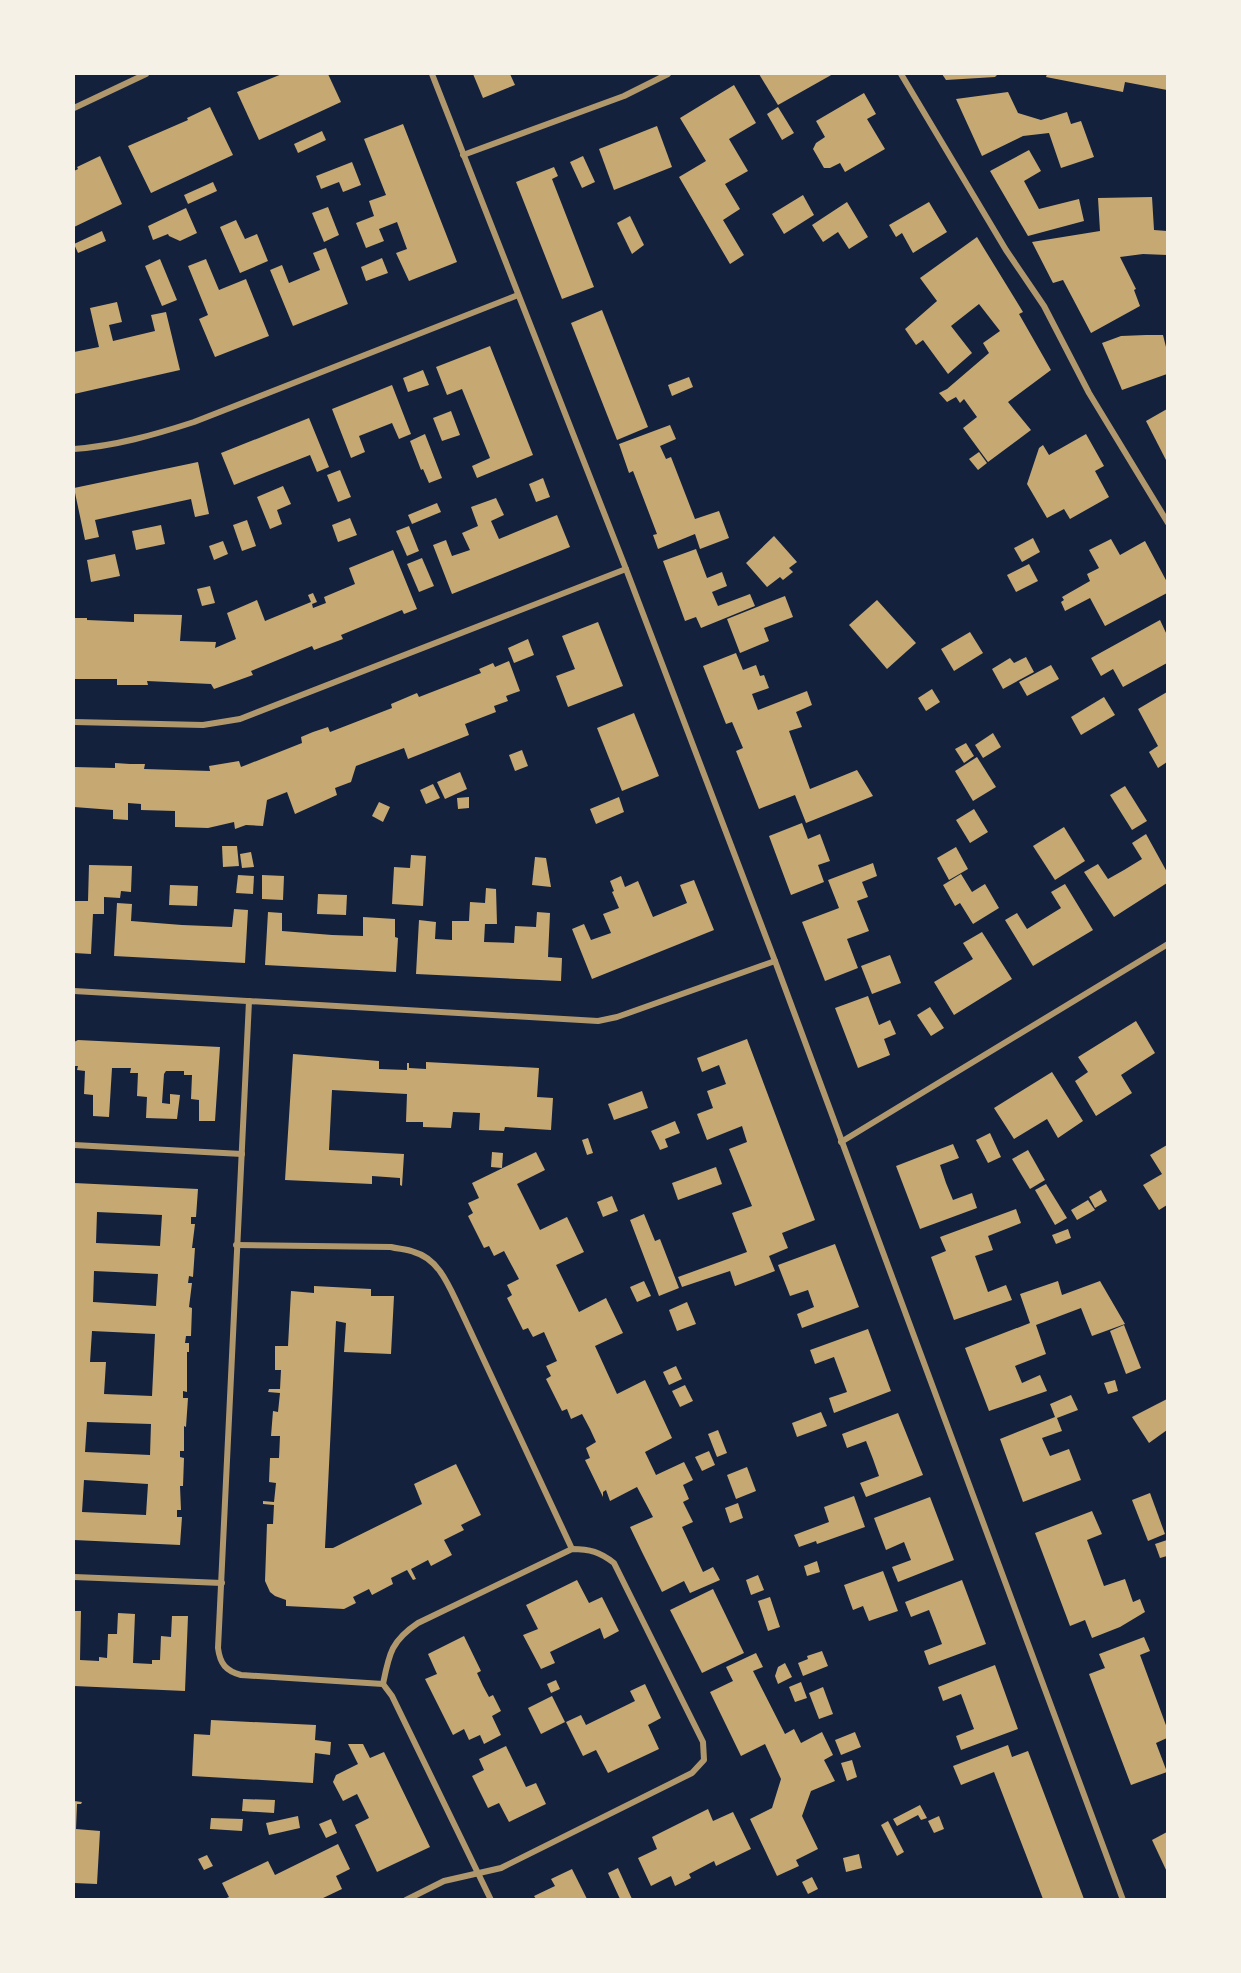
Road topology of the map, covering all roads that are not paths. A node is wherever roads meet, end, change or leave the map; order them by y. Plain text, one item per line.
1 (146, 74) edge
2 (432, 74) edge
3 (668, 74) edge
4 (901, 74) edge
5 (74, 108) edge
6 (463, 155) junction
7 (518, 295) junction
8 (74, 449) edge
9 (1167, 523) edge
10 (626, 569) junction
11 (74, 722) edge
12 (1167, 944) edge
13 (775, 961) junction
14 (74, 991) edge
15 (249, 1002) junction
16 (841, 1142) junction
17 (74, 1145) edge
18 (242, 1154) junction
19 (236, 1245) junction
20 (572, 1549) junction
21 (74, 1576) edge
22 (222, 1583) junction
23 (383, 1684) junction
24 (477, 1873) junction
25 (406, 1899) edge
26 (491, 1899) edge
27 (1123, 1899) edge

1 - 5 street
2 - 6 street
3 - 6 street
4 - 9 street
6 - 7 street
7 - 8 street
7 - 10 street
10 - 11 street
10 - 13 street
12 - 16 street
13 - 15 street
13 - 16 street
14 - 15 street
15 - 18 street
16 - 27 street
17 - 18 street
18 - 19 street
19 - 20 street
19 - 22 street
20 - 23 street
20 - 24 street
21 - 22 street
22 - 23 street
23 - 24 street
24 - 25 street
24 - 26 street

